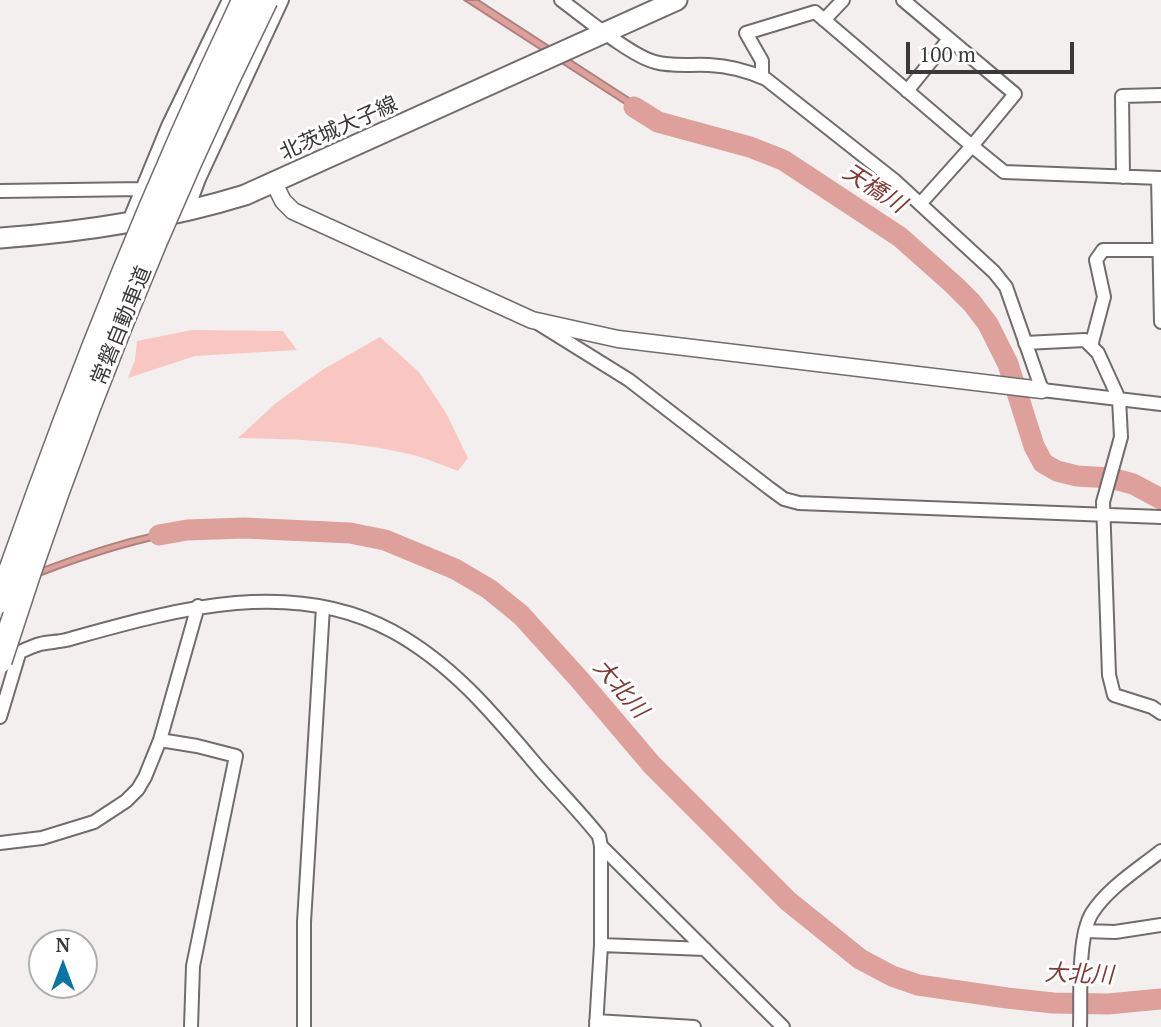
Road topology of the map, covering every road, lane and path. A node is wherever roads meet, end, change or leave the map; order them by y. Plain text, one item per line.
1 (229, 0) edge
2 (244, 0) edge
3 (266, 0) edge
4 (282, 0) edge
5 (561, 0) edge
6 (677, 0) edge
7 (843, 0) edge
8 (903, 0) edge
9 (824, 20) junction
10 (606, 33) junction
11 (949, 39) junction
12 (762, 77) junction
13 (907, 91) junction
14 (1161, 95) edge
15 (972, 146) junction
16 (1124, 177) junction
17 (1160, 178) edge
18 (274, 183) junction
19 (142, 190) junction
20 (0, 191) edge
21 (920, 204) junction
22 (187, 211) junction
23 (129, 221) junction
24 (1160, 229) edge
25 (0, 238) edge
26 (1159, 250) edge
27 (533, 320) junction
28 (1161, 322) edge
29 (1025, 342) junction
30 (1091, 346) junction
31 (1042, 390) junction
32 (1119, 400) junction
33 (1161, 404) edge
34 (1103, 515) junction
35 (1161, 517) edge
36 (0, 601) edge
37 (198, 606) junction
38 (323, 607) junction
39 (6, 659) edge
40 (1161, 713) edge
41 (0, 717) edge
42 (160, 740) junction
43 (0, 843) edge
44 (601, 846) junction
45 (1161, 851) edge
46 (1161, 925) edge
47 (1084, 933) junction
48 (601, 944) junction
49 (705, 949) junction
50 (596, 1024) edge
51 (191, 1027) edge
52 (304, 1027) edge
53 (694, 1027) edge
54 (783, 1027) edge
55 (1080, 1027) edge

1 - 19 street
2 - 36 highway, 常磐自動車道, bridge
3 - 39 highway, 常磐自動車道, bridge
4 - 22 street
5 - 10 street
6 - 10 main road, 北茨城大子線
7 - 9 street
8 - 11 street
9 - 12 street
9 - 13 street
10 - 12 street
10 - 18 main road, 北茨城大子線
11 - 13 street
11 - 15 street
12 - 21 street
13 - 15 street
14 - 16 street
15 - 16 street
15 - 21 street
16 - 17 street
17 - 24 street
18 - 22 main road, 北茨城大子線
18 - 27 street
19 - 20 street
19 - 23 street
21 - 29 street
22 - 23 main road, 北茨城大子線
23 - 25 main road, 北茨城大子線
24 - 26 street
26 - 28 street
26 - 30 street
27 - 31 street
27 - 34 street
29 - 30 street
29 - 31 street
30 - 32 street
31 - 32 street
32 - 33 street
32 - 34 street
34 - 35 street
34 - 40 street
37 - 38 street
37 - 39 street
37 - 42 street
38 - 44 street
38 - 52 street
39 - 41 street
42 - 43 street
42 - 51 street
44 - 48 street
44 - 49 street
45 - 47 street
46 - 47 street
47 - 55 street
48 - 49 street
48 - 50 street
49 - 54 street
50 - 53 street

